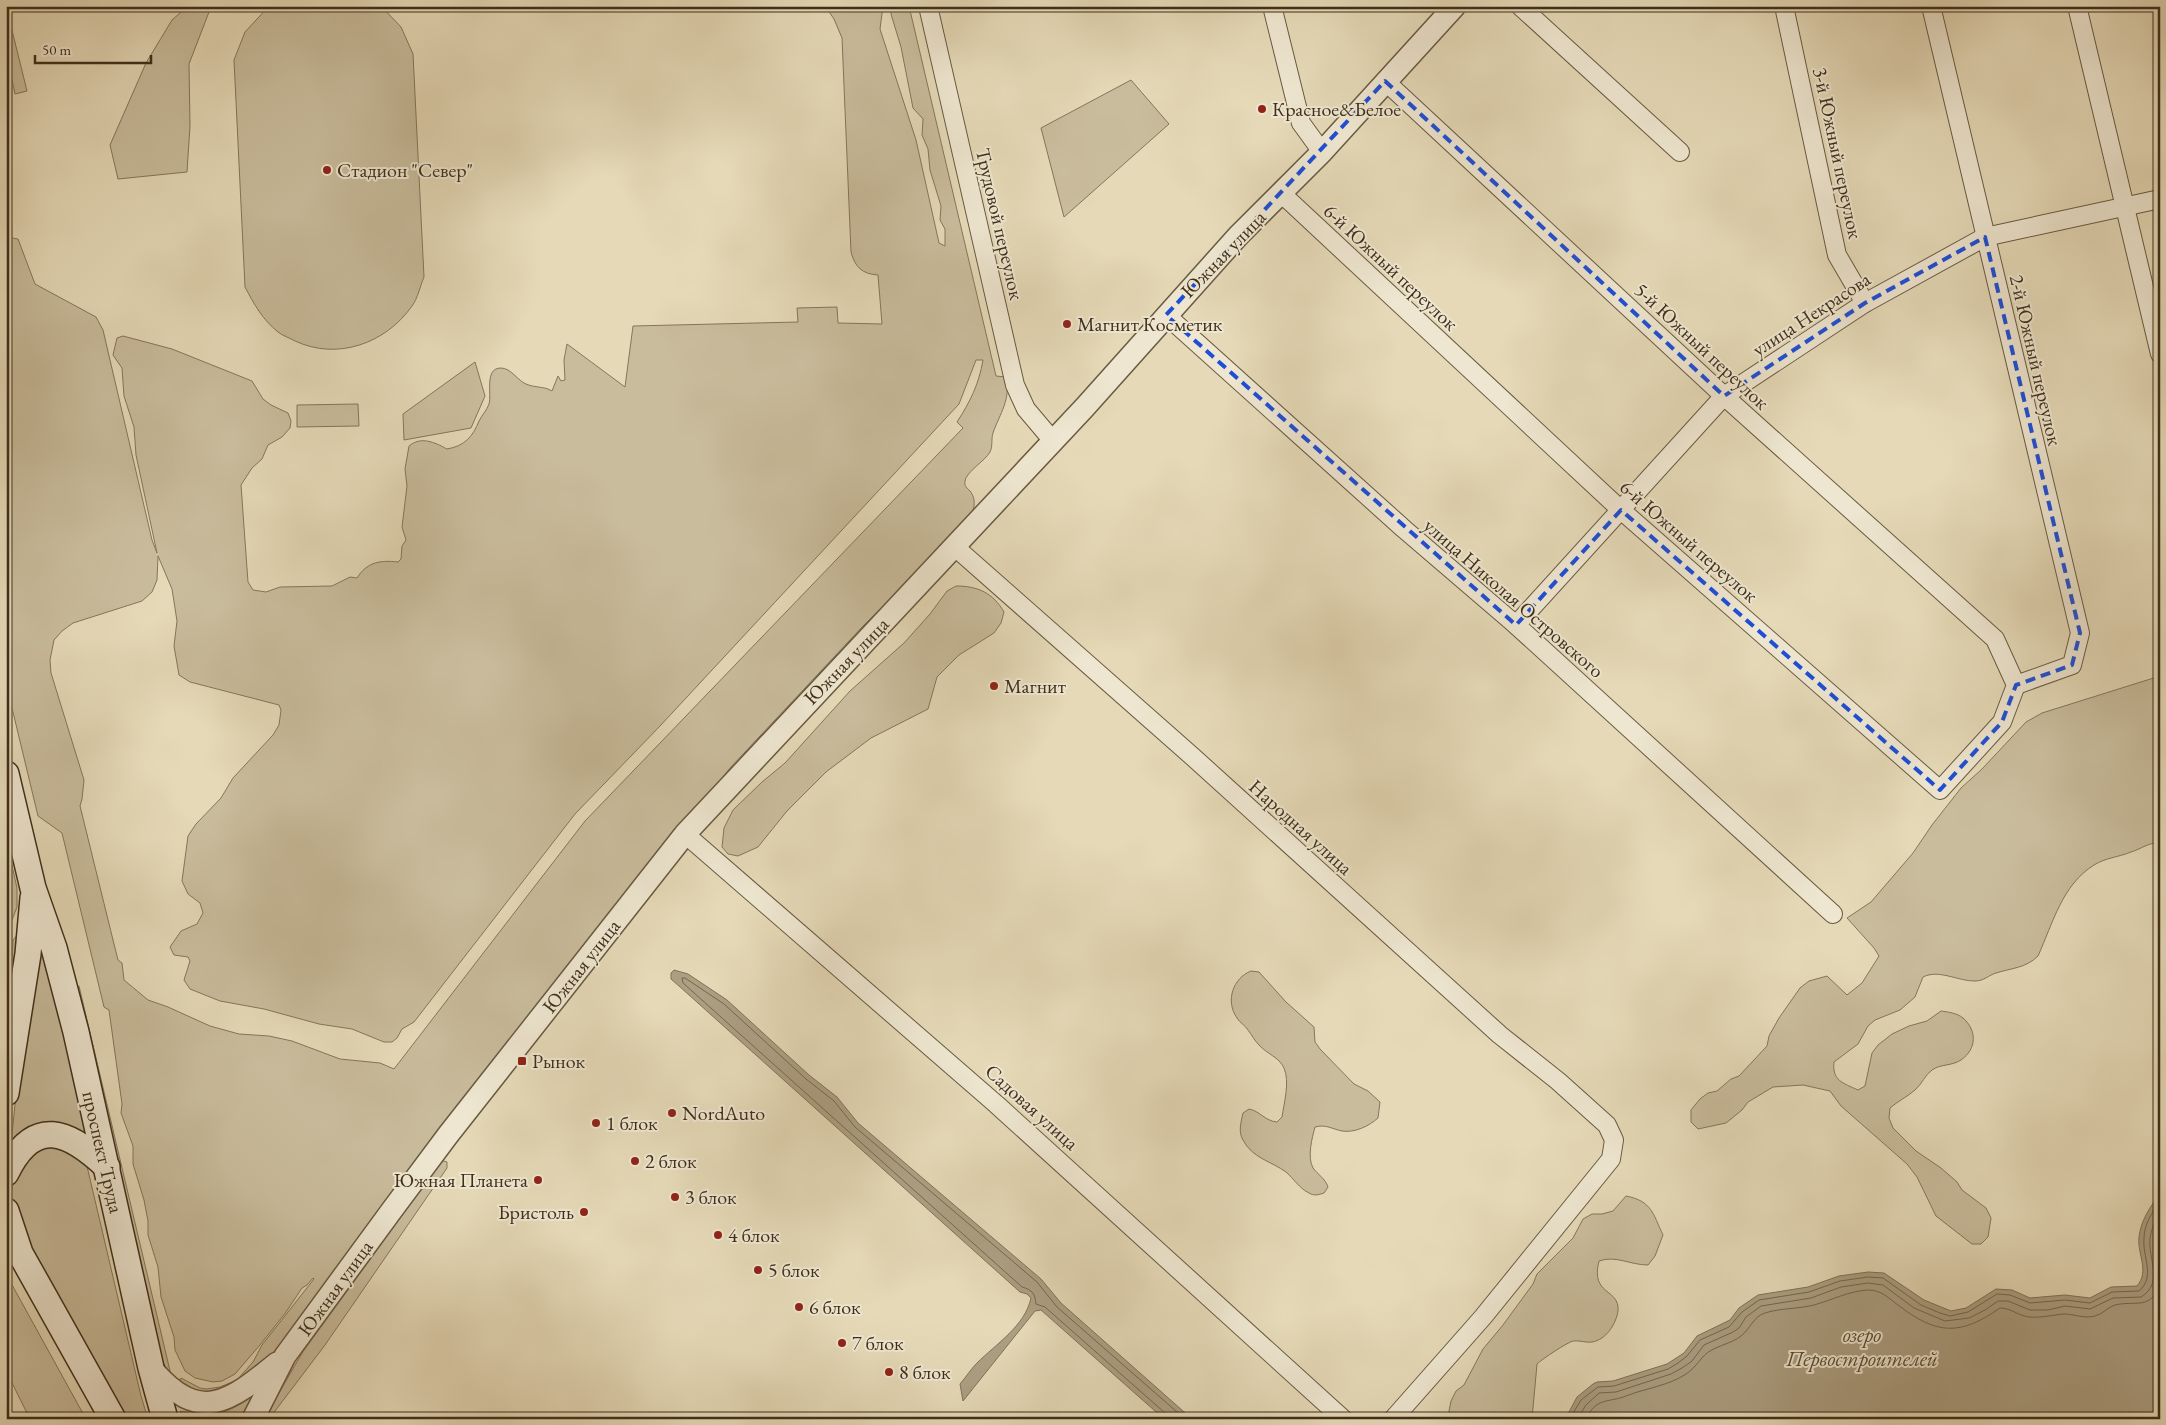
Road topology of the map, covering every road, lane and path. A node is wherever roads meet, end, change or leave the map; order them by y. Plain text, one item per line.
1 (928, 6) edge
2 (1272, 6) edge
3 (1455, 6) edge
4 (1520, 6) edge
5 (1784, 6) edge
6 (1931, 6) edge
7 (2077, 6) edge
8 (1385, 81) junction
9 (1322, 152) junction
10 (1680, 152) dead end
11 (1282, 194) junction
12 (2160, 200) edge
13 (2124, 207) junction
14 (1985, 237) junction
15 (1865, 303) junction
16 (1166, 315) junction
17 (2160, 354) edge
18 (1724, 396) junction
19 (1053, 441) junction
20 (1621, 510) junction
21 (955, 547) junction
22 (1516, 625) junction
23 (2016, 685) junction
24 (6, 774) edge
25 (686, 834) junction
26 (33, 888) junction
27 (1833, 914) dead end
28 (6, 1092) edge
29 (107, 1167) junction
30 (6, 1173) edge
31 (6, 1211) edge
32 (285, 1356) junction
33 (151, 1368) junction
34 (113, 1419) edge
35 (165, 1419) edge
36 (253, 1419) edge
37 (1343, 1419) edge
38 (1393, 1419) edge

1 - 19 street, Трудовой переулок
2 - 9 street
3 - 8 street, Южная улица
4 - 10 street
5 - 15 street, 3-й Южный переулок
6 - 14 street, 2-й Южный переулок
7 - 13 street
8 - 9 street, Южная улица
8 - 18 street, 5-й Южный переулок
9 - 11 street, Южная улица
11 - 16 street, Южная улица
11 - 20 street, 6-й Южный переулок
12 - 13 street, улица Некрасова
13 - 14 street, улица Некрасова
13 - 17 street
14 - 15 street, улица Некрасова
14 - 23 street, 2-й Южный переулок
15 - 18 street, улица Некрасова
16 - 19 street, Южная улица
16 - 22 street, улица Николая Островского
18 - 20 street, улица Некрасова
18 - 23 street, 5-й Южный переулок
19 - 21 street, Южная улица
20 - 22 street, улица Некрасова
20 - 23 street, 6-й Южный переулок
21 - 25 street, Южная улица
21 - 38 street, Народная улица
22 - 27 street, улица Николая Островского
24 - 26 main road, проспект Труда
25 - 32 street, Южная улица
25 - 37 street, Садовая улица
26 - 28 main road, проспект Труда
26 - 29 main road, проспект Труда
29 - 30 main road
29 - 33 main road, проспект Труда
31 - 34 main road
32 - 33 street
32 - 36 street
33 - 35 main road, проспект Труда

